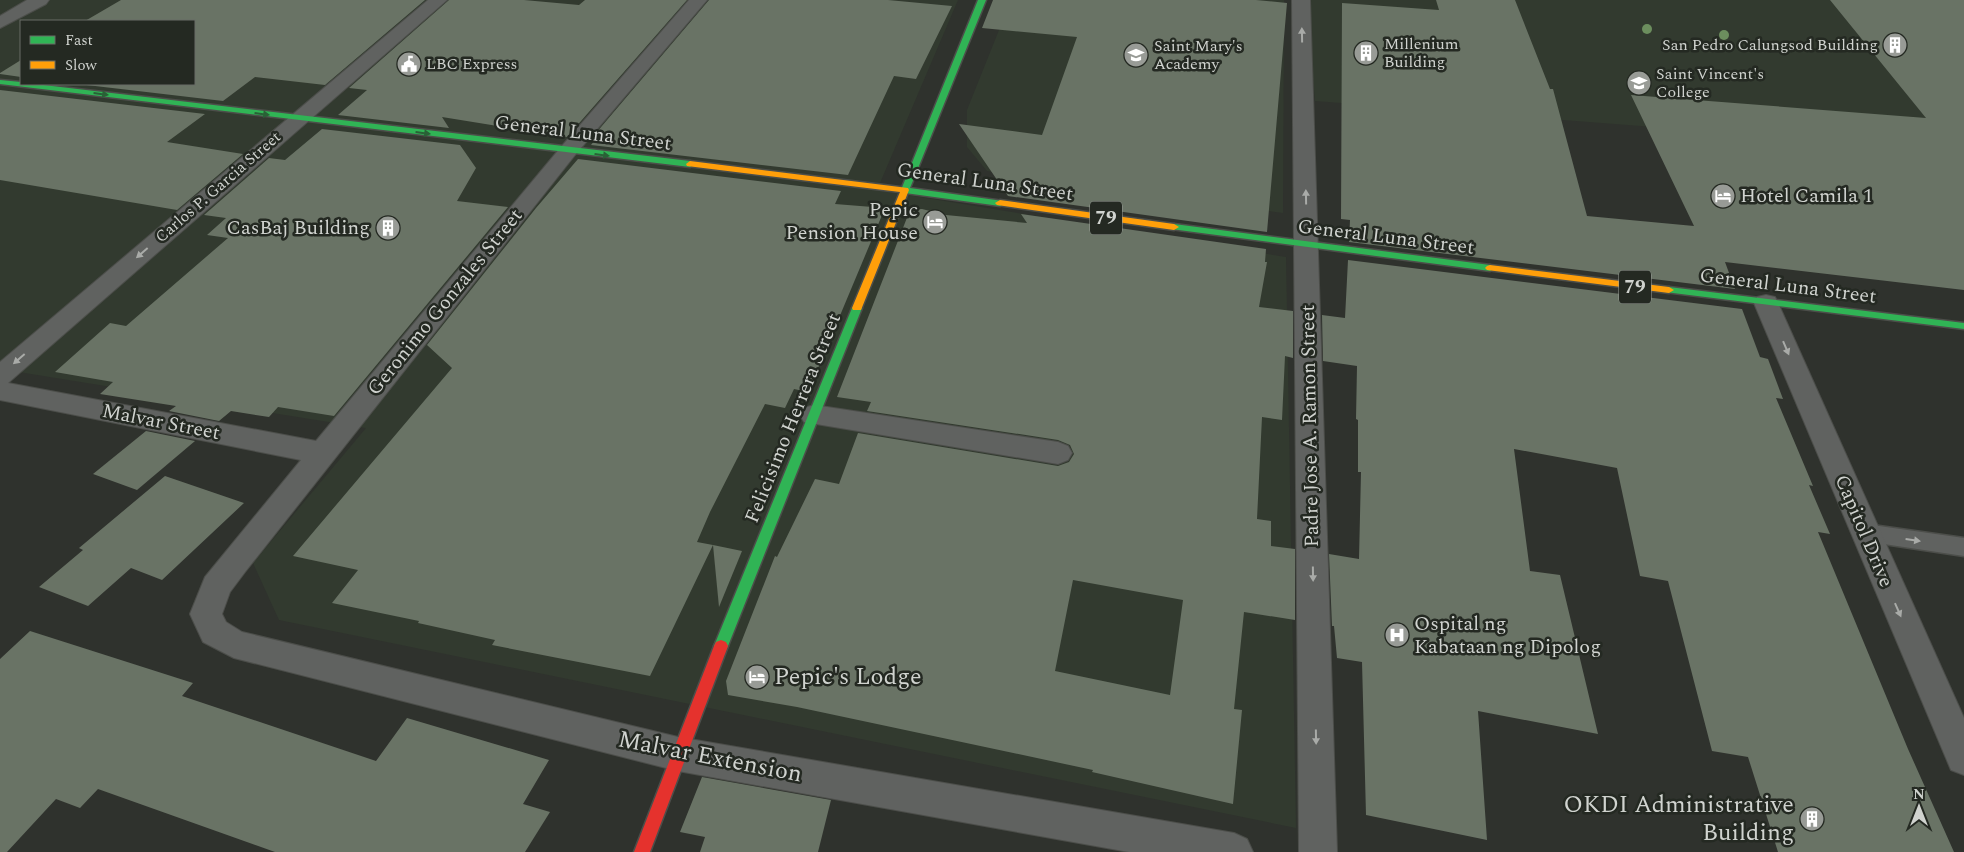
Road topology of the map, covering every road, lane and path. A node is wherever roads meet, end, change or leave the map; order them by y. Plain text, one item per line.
1 (40, 0) edge
2 (438, 0) edge
3 (698, 0) edge
4 (982, 0) edge
5 (1301, 0) edge
6 (0, 23) edge
7 (0, 82) edge
8 (20, 84) edge
9 (25, 85) edge
10 (298, 118) junction
11 (568, 151) junction
12 (904, 190) junction
13 (1307, 246) junction
14 (1766, 303) junction
15 (1964, 326) edge
16 (0, 376) edge
17 (0, 391) edge
18 (814, 415) junction
19 (322, 453) junction
20 (1058, 453) dead end
21 (1864, 533) junction
22 (1964, 547) edge
23 (206, 614) joint
24 (678, 754) junction
25 (1964, 758) edge
26 (642, 852) edge
27 (1234, 852) edge
28 (1318, 852) edge

1 - 6 street
2 - 10 street, Carlos P. Garcia Street
3 - 11 street, Geronimo Gonzales Street
4 - 12 street, Felicisimo Herrera Street
13 -> 5 street, Padre Jose A. Ramon Street
7 -> 8 street, General Luna Street
9 -> 10 street, General Luna Street
10 -> 11 street, General Luna Street
10 -> 16 street, Carlos P. Garcia Street
11 -> 12 street, General Luna Street
11 - 19 street, Geronimo Gonzales Street
12 - 13 street, General Luna Street / 79
12 - 18 street, Felicisimo Herrera Street
13 - 14 street, General Luna Street / 79
13 -> 28 street, Padre Jose A. Ramon Street
14 - 15 street, General Luna Street / 79
14 -> 21 street, Capitol Drive
17 - 19 street, Malvar Street
18 - 20 street
18 - 24 street, Felicisimo Herrera Street
19 - 23 street, Geronimo Gonzales Street
21 -> 22 lane
21 -> 25 street, Capitol Drive
23 - 24 street, Malvar Extension
24 - 26 street, Felicisimo Herrera Street
24 - 27 street, Malvar Extension

